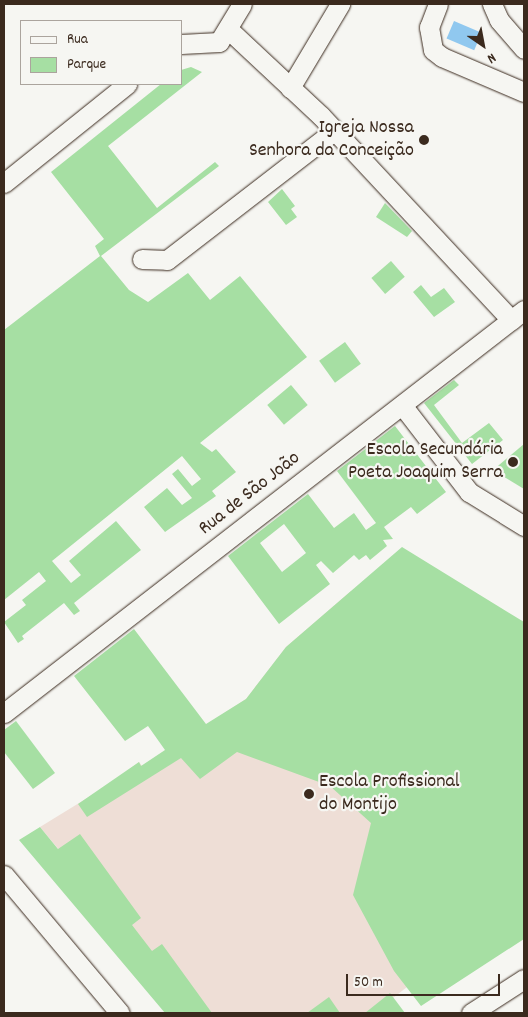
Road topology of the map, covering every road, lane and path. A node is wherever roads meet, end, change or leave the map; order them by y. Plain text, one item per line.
1 (242, 4) edge
2 (340, 4) edge
3 (492, 4) edge
4 (435, 8) edge
5 (228, 30) junction
6 (182, 44) edge
7 (524, 49) edge
8 (126, 85) edge
9 (290, 88) junction
10 (524, 92) edge
11 (334, 131) junction
12 (4, 183) edge
13 (142, 259) dead end
14 (518, 315) edge
15 (402, 405) junction
16 (524, 526) edge
17 (4, 713) edge
18 (4, 875) edge
19 (524, 979) edge
20 (120, 1013) edge
21 (471, 1013) edge

1 - 5 street
2 - 9 street
3 - 7 street
4 - 10 street
5 - 6 street
5 - 9 street
8 - 12 street
9 - 11 street
11 - 13 street
11 - 14 street
14 - 15 street, Rua de São João
15 - 16 street
15 - 17 street, Rua de São João
18 - 20 street
19 - 21 street

